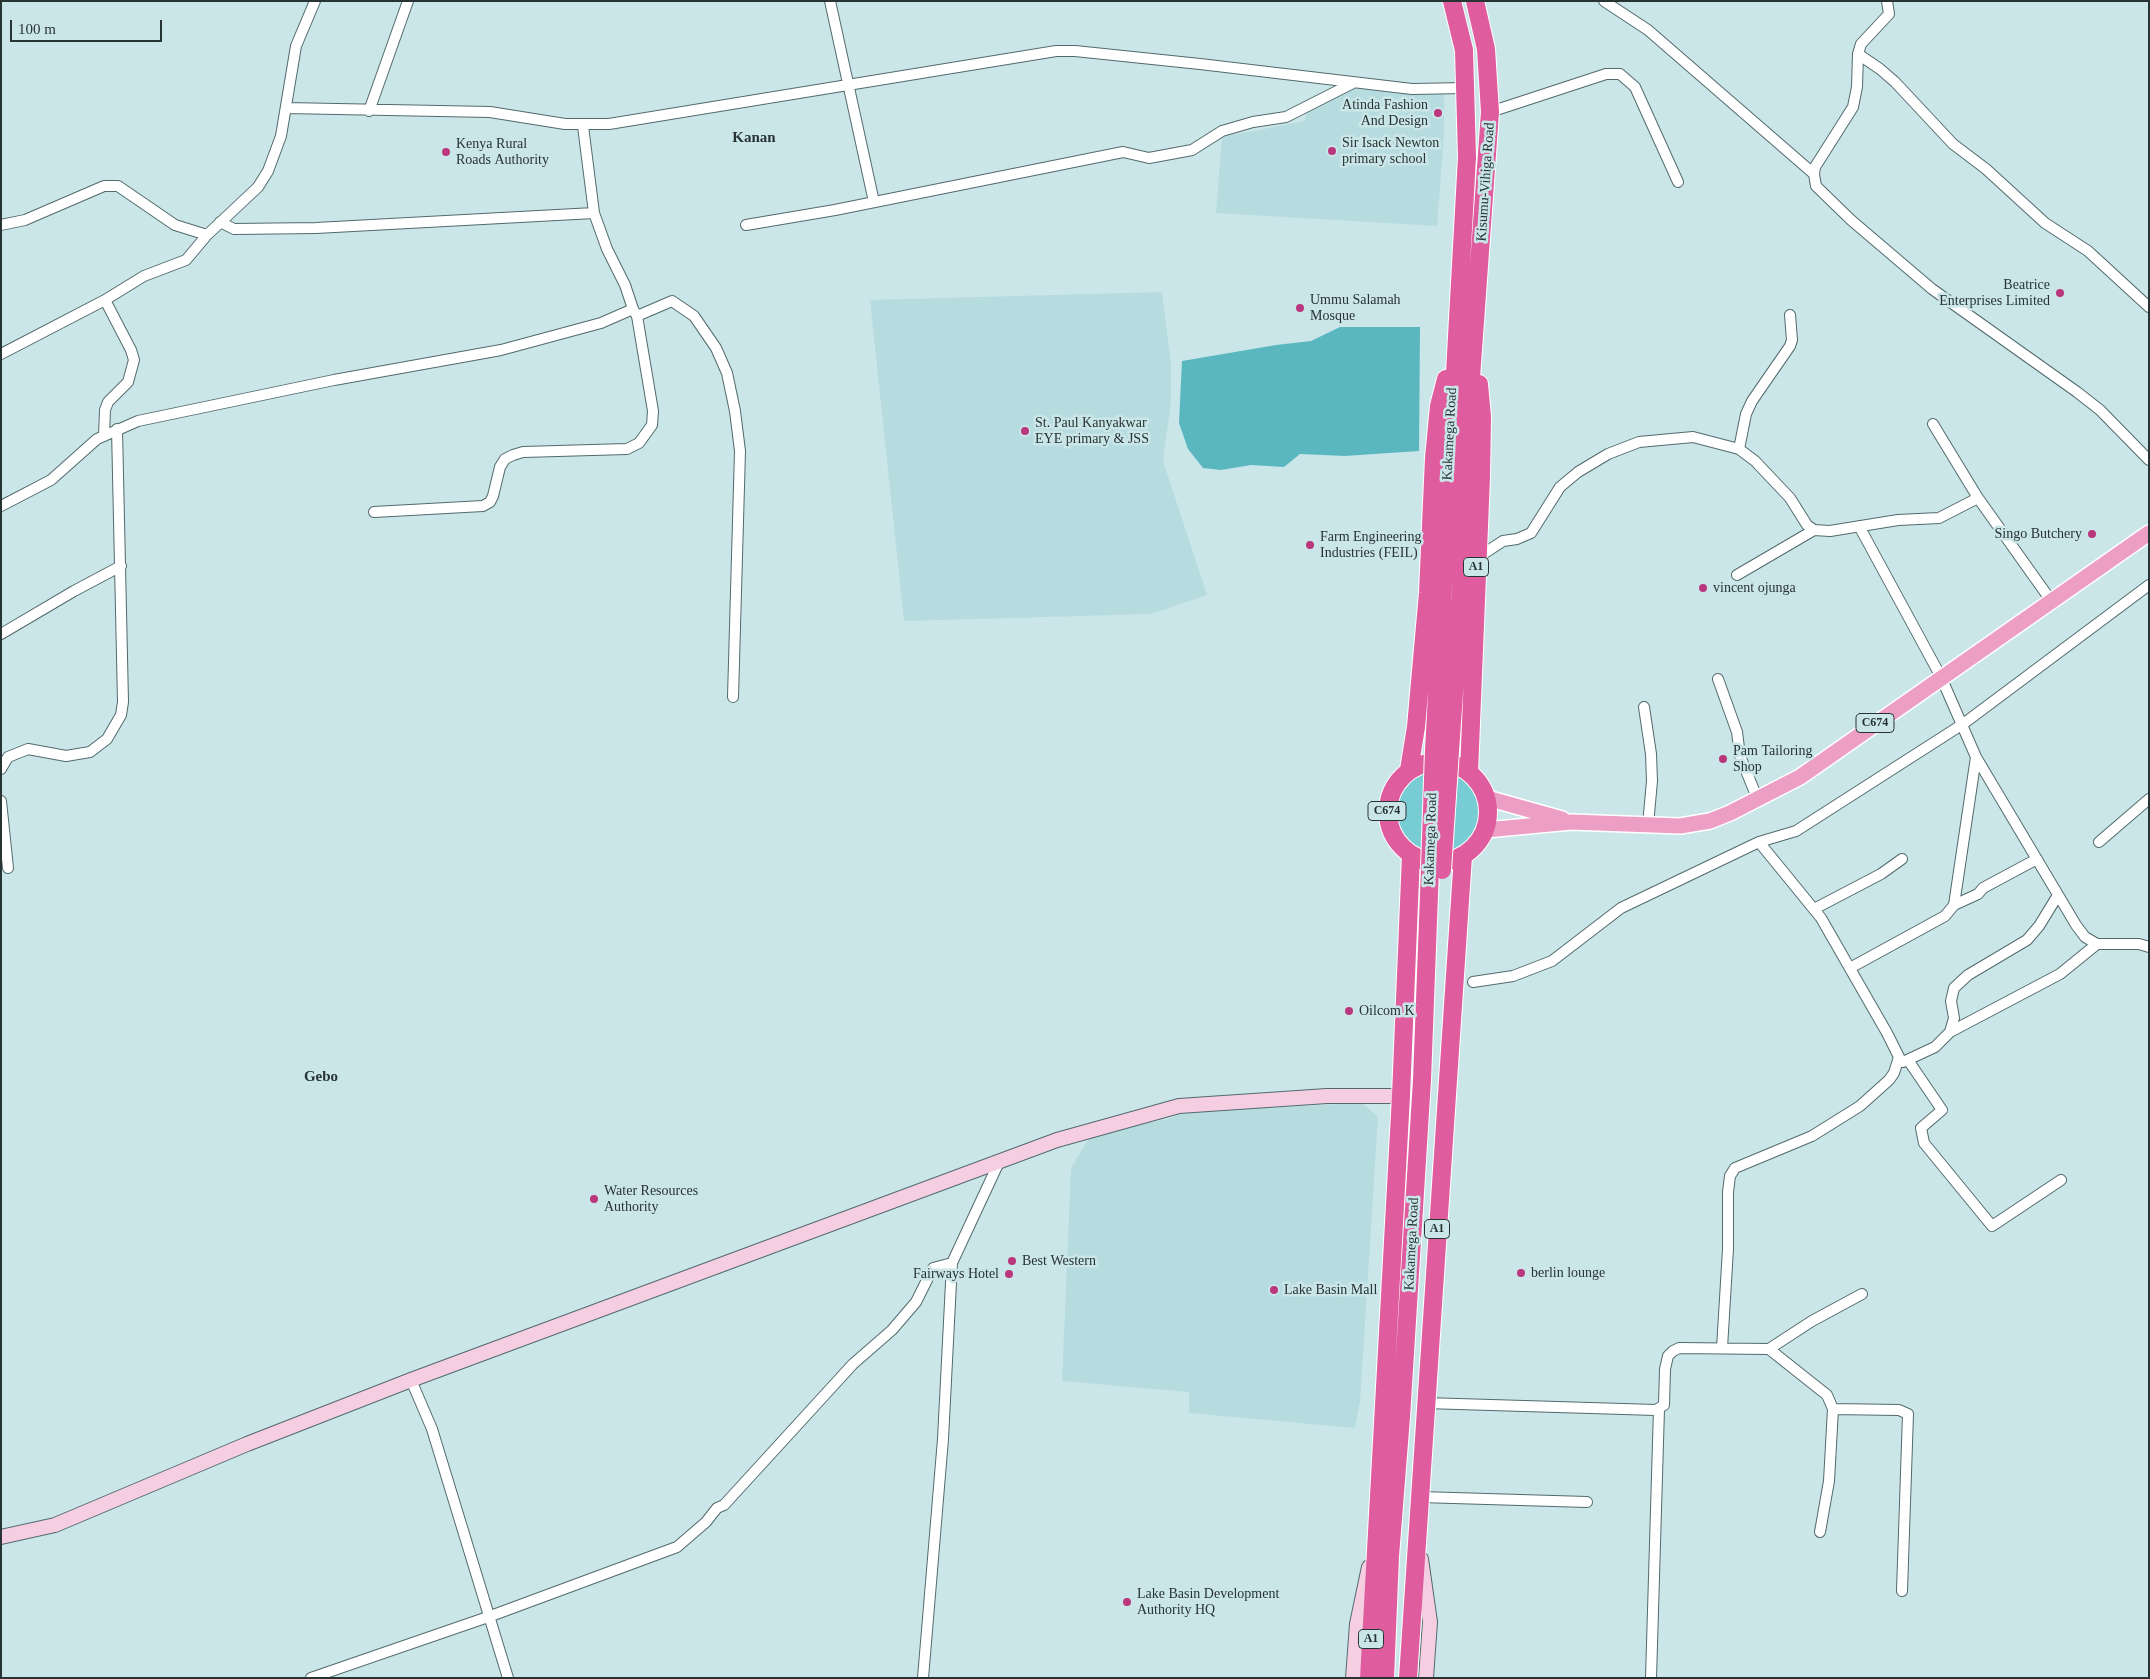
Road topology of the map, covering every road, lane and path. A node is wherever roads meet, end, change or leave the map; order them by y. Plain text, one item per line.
1 (315, 1) edge
2 (408, 1) edge
3 (830, 1) edge
4 (1452, 1) edge
5 (1475, 1) edge
6 (1604, 1) edge
7 (1887, 1) edge
8 (1858, 54) junction
9 (848, 83) junction
10 (1353, 83) junction
11 (1465, 88) junction
12 (286, 108) junction
13 (370, 111) junction
14 (1490, 112) junction
15 (583, 126) junction
16 (1814, 174) junction
17 (1678, 182) dead end
18 (874, 202) junction
19 (594, 214) junction
20 (220, 222) junction
21 (1, 225) edge
22 (746, 225) dead end
23 (206, 235) junction
24 (105, 300) junction
25 (2149, 307) edge
26 (635, 312) junction
27 (1790, 315) dead end
28 (1, 354) edge
29 (1472, 364) junction
30 (1454, 367) junction
31 (1933, 424) dead end
32 (117, 429) junction
33 (104, 436) junction
34 (1740, 449) junction
35 (2149, 460) edge
36 (1978, 498) junction
37 (1, 506) edge
38 (374, 512) dead end
39 (1859, 526) junction
40 (1814, 530) junction
41 (2149, 533) edge
42 (1477, 558) junction
43 (121, 566) junction
44 (1737, 575) dead end
45 (2149, 585) edge
46 (2052, 602) junction
47 (1, 634) edge
48 (1941, 677) junction
49 (1718, 679) dead end
50 (732, 697) dead end
51 (1644, 707) dead end
52 (1962, 724) junction
53 (1976, 757) junction
54 (1, 769) edge
55 (1409, 770) junction
56 (1469, 772) junction
57 (1487, 798) junction
58 (2149, 799) edge
59 (1758, 800) junction
60 (1, 801) edge
61 (1571, 822) junction
62 (1648, 825) junction
63 (1486, 830) junction
64 (1759, 842) junction
65 (2099, 842) dead end
66 (1411, 855) junction
67 (1462, 856) junction
68 (1902, 859) dead end
69 (2037, 859) junction
70 (8, 868) dead end
71 (2058, 895) junction
72 (1954, 905) junction
73 (1814, 909) junction
74 (2097, 944) junction
75 (2149, 948) edge
76 (1850, 968) junction
77 (1473, 982) dead end
78 (1950, 1032) junction
79 (1908, 1060) junction
80 (1898, 1064) junction
81 (1401, 1096) junction
82 (1000, 1161) junction
83 (2061, 1180) dead end
84 (952, 1263) junction
85 (1862, 1294) dead end
86 (1722, 1348) junction
87 (1769, 1349) junction
88 (411, 1380) junction
89 (1425, 1403) junction
90 (1833, 1409) junction
91 (1659, 1410) junction
92 (1420, 1497) junction
93 (1587, 1502) dead end
94 (1377, 1529) junction
95 (1418, 1531) junction
96 (1820, 1532) dead end
97 (1, 1537) edge
98 (1902, 1590) dead end
99 (488, 1617) junction
100 (311, 1678) edge
101 (508, 1678) edge
102 (923, 1678) edge
103 (1353, 1678) edge
104 (1369, 1678) edge
105 (1385, 1678) edge
106 (1392, 1678) edge
107 (1408, 1678) edge
108 (1426, 1678) edge
109 (1651, 1678) edge

1 - 12 street
2 - 13 street
3 - 9 street
4 - 11 highway, Kakamega Road / A1
5 - 14 highway, Kisumu-Vihiga Road / A1
6 - 16 street
7 - 8 street
8 - 16 street
8 - 25 street
9 - 10 street
9 - 15 street
9 - 18 street
10 - 11 street
10 - 18 street
11 - 30 highway, Kakamega Road / A1
12 - 13 street
12 - 20 street
13 - 15 street
14 - 17 street
14 - 29 highway, Kisumu-Vihiga Road / A1
15 - 19 street
16 - 35 street
18 - 22 street
19 - 20 street
19 - 26 street
20 - 23 street
21 - 23 street
23 - 24 street
24 - 28 street
24 - 33 street
26 - 32 street
26 - 38 street
26 - 50 street
27 - 34 street
29 - 42 highway, A1
29 - 106 highway, Kakamega Road / A1, bridge
30 - 55 highway, A1
30 - 105 highway, Kakamega Road / A1, bridge
31 - 36 street
32 - 33 street
32 - 43 street
33 - 37 street
34 - 40 street
34 - 42 street
36 - 39 street
36 - 46 street
39 - 40 street
39 - 48 street
40 - 44 street
41 - 46 main road, C674
42 - 56 highway, A1
43 - 47 street
43 - 54 street
45 - 52 street
46 - 48 main road, C674
48 - 52 street
48 - 59 main road, C674
49 - 59 street
51 - 62 street
52 - 53 street
52 - 64 street
53 - 69 street
53 - 72 street
55 - 56 highway
55 - 66 highway, C674
56 - 57 highway
57 - 61 main road, C674
57 - 63 highway
58 - 65 street
59 - 62 main road, C674
60 - 70 street
61 - 62 main road, C674
61 - 63 main road, C674
63 - 67 highway, C674
64 - 73 street
64 - 77 street
66 - 67 highway, C674
66 - 81 highway, A1
67 - 89 highway, A1
68 - 73 street
69 - 71 street
69 - 72 street
71 - 74 street
71 - 78 street
72 - 76 street
73 - 76 street
74 - 75 street
74 - 78 street
76 - 80 street
78 - 79 street
79 - 80 street
79 - 83 street
80 - 86 street
81 - 82 main road
81 - 94 highway, A1
82 - 84 street
82 - 88 main road
84 - 99 street
84 - 102 street
85 - 87 street
86 - 87 street
86 - 91 street
87 - 90 street
88 - 97 main road
88 - 99 street
89 - 91 street
89 - 92 highway, A1
90 - 96 street
90 - 98 street
91 - 109 street
92 - 93 street
92 - 95 highway, A1
94 - 103 main road
94 - 104 highway, A1
95 - 107 highway, A1
95 - 108 main road
99 - 100 street
99 - 101 street

